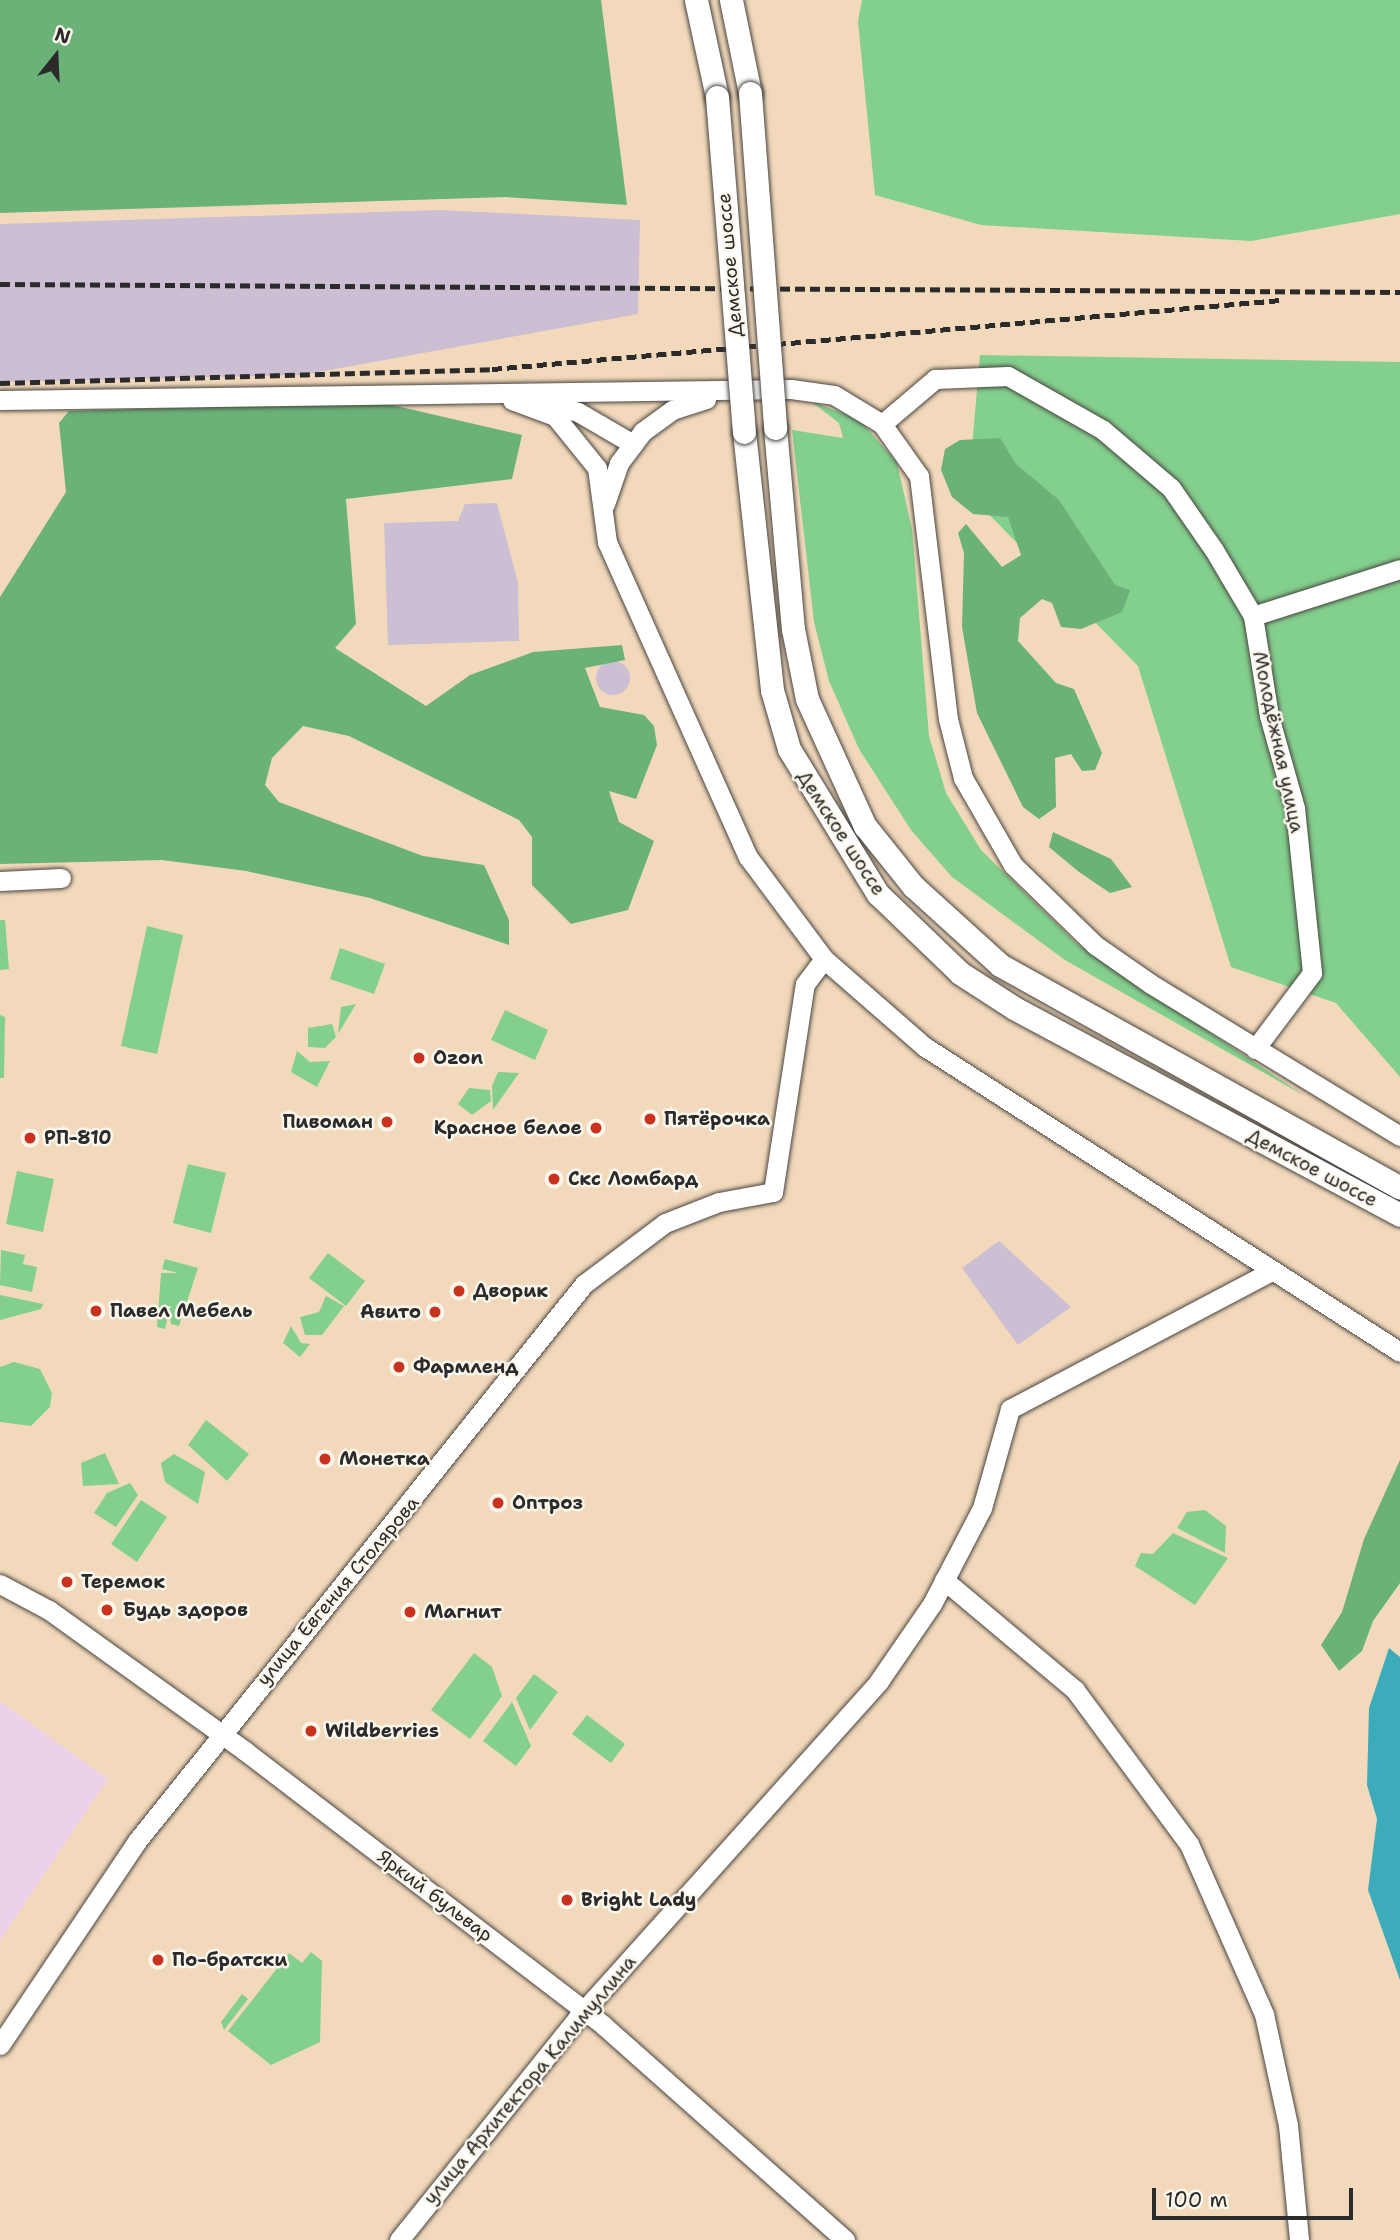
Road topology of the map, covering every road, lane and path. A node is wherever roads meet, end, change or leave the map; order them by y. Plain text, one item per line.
1 (696, 0) edge
2 (731, 0) edge
3 (724, 393) junction
4 (494, 395) junction
5 (0, 400) edge
6 (882, 424) junction
7 (633, 444) junction
8 (605, 505) junction
9 (1400, 569) edge
10 (1253, 616) junction
11 (61, 878) dead end
12 (0, 881) edge
13 (824, 959) junction
14 (1255, 1049) junction
15 (1400, 1136) edge
16 (1400, 1188) edge
17 (1400, 1215) edge
18 (1270, 1272) junction
19 (1352, 1325) junction
20 (1400, 1342) edge
21 (1400, 1352) edge
22 (944, 1580) junction
23 (0, 1584) edge
24 (222, 1734) junction
25 (584, 2010) junction
26 (0, 2045) edge
27 (399, 2240) edge
28 (845, 2240) edge
29 (1299, 2240) edge

1 - 17 main road, Демское шоссе, bridge
2 - 16 main road, Демское шоссе, bridge
3 - 4 street
3 - 6 street
3 - 7 street
4 - 5 street
4 - 7 street
4 - 8 street
6 - 10 street, Молодёжная улица
6 - 14 street
7 - 8 street
8 - 13 street
9 - 10 street
10 - 14 street, Молодёжная улица
11 - 12 street
13 - 18 street
13 - 24 street, улица Евгения Столярова
14 - 15 street
18 - 19 street
18 - 22 street, улица Архитектора Калимуллина
19 - 20 street
19 - 21 street
22 - 25 street, улица Архитектора Калимуллина
22 - 29 street
23 - 24 street, Яркий бульвар
24 - 25 street, Яркий бульвар
24 - 26 street, улица Евгения Столярова
25 - 27 street, улица Архитектора Калимуллина
25 - 28 street, Яркий бульвар

